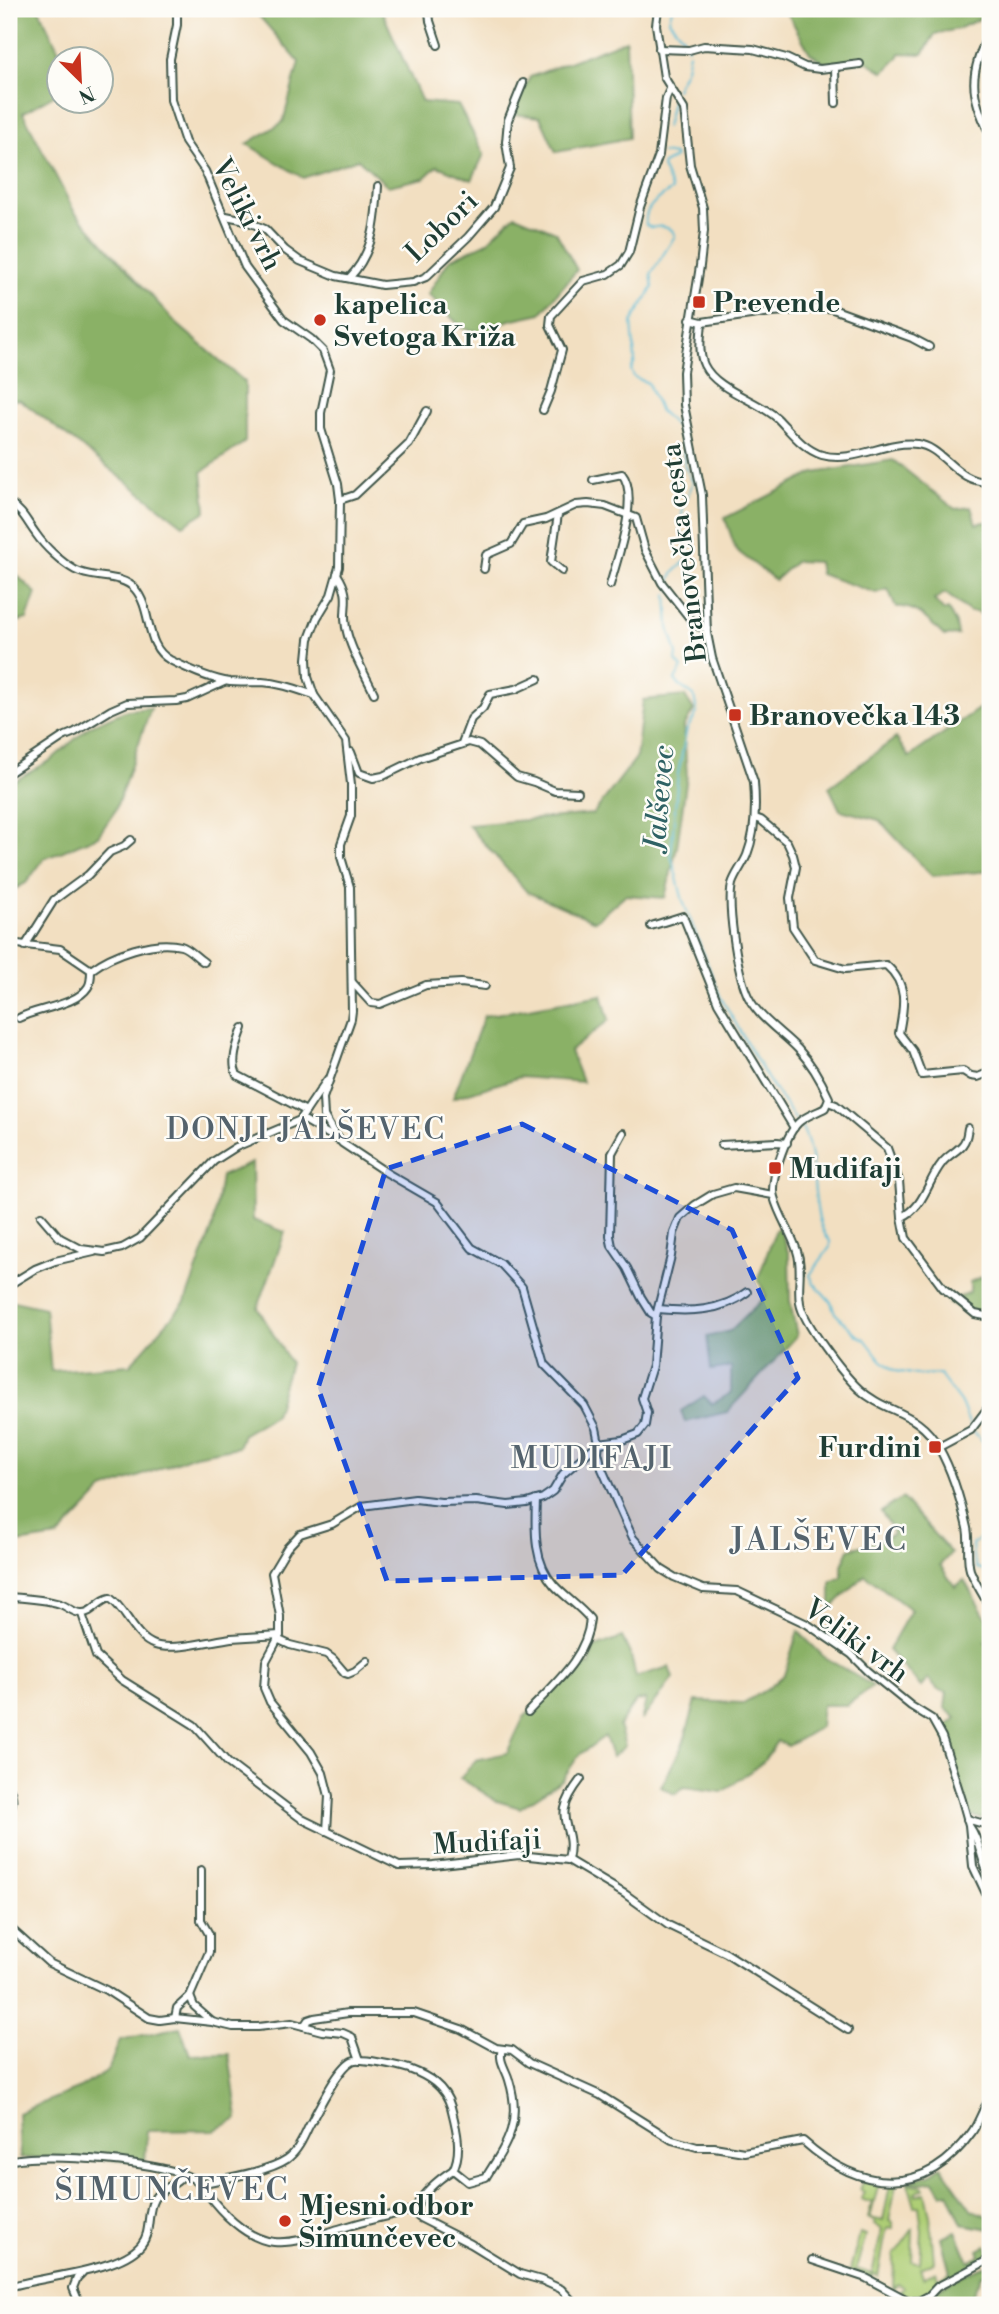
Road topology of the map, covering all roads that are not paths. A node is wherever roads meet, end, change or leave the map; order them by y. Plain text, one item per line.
1 (177, 9) edge
2 (434, 9) edge
3 (658, 9) edge
4 (990, 32) edge
5 (438, 45) dead end
6 (659, 49) junction
7 (860, 64) dead end
8 (835, 69) junction
9 (523, 83) dead end
10 (672, 91) junction
11 (836, 103) dead end
12 (990, 134) edge
13 (378, 186) dead end
14 (226, 216) junction
15 (350, 277) junction
16 (690, 319) junction
17 (702, 322) junction
18 (929, 347) dead end
19 (543, 410) dead end
20 (427, 411) dead end
21 (593, 481) dead end
22 (990, 482) edge
23 (341, 500) junction
24 (9, 502) edge
25 (558, 514) junction
26 (628, 514) junction
27 (484, 569) dead end
28 (562, 571) dead end
29 (337, 574) junction
30 (610, 585) dead end
31 (707, 629) junction
32 (538, 679) dead end
33 (226, 682) junction
34 (374, 693) dead end
35 (314, 695) junction
36 (346, 741) junction
37 (462, 743) junction
38 (9, 772) edge
39 (578, 792) dead end
40 (755, 818) junction
41 (131, 840) dead end
42 (650, 926) dead end
43 (9, 943) edge
44 (24, 946) junction
45 (204, 962) dead end
46 (91, 970) junction
47 (352, 982) junction
48 (485, 986) dead end
49 (19, 1018) dead end
50 (243, 1028) dead end
51 (332, 1072) junction
52 (990, 1072) edge
53 (828, 1102) junction
54 (306, 1111) junction
55 (300, 1120) junction
56 (797, 1124) junction
57 (968, 1128) dead end
58 (623, 1133) dead end
59 (342, 1143) junction
60 (787, 1143) junction
61 (721, 1145) dead end
62 (773, 1195) junction
63 (41, 1216) dead end
64 (902, 1217) junction
65 (96, 1251) junction
66 (9, 1285) edge
67 (747, 1292) dead end
68 (657, 1312) junction
69 (990, 1317) edge
70 (990, 1405) edge
71 (599, 1443) junction
72 (939, 1447) junction
73 (536, 1500) junction
74 (9, 1597) edge
75 (990, 1607) edge
76 (82, 1614) junction
77 (279, 1637) junction
78 (367, 1661) dead end
79 (528, 1712) dead end
80 (581, 1779) dead end
81 (9, 1787) edge
82 (9, 1811) edge
83 (968, 1822) junction
84 (990, 1823) edge
85 (327, 1831) junction
86 (568, 1860) junction
87 (201, 1870) dead end
88 (990, 1877) edge
89 (990, 1902) edge
90 (9, 1927) edge
91 (190, 1996) junction
92 (175, 2018) junction
93 (212, 2022) junction
94 (304, 2026) junction
95 (848, 2030) dead end
96 (502, 2049) junction
97 (360, 2060) junction
98 (990, 2099) edge
99 (9, 2161) edge
100 (453, 2170) junction
101 (183, 2175) junction
102 (199, 2184) junction
103 (414, 2210) junction
104 (990, 2259) edge
105 (811, 2260) dead end
106 (84, 2271) junction
107 (56, 2277) junction
108 (9, 2287) edge
109 (73, 2288) junction
110 (926, 2297) junction
111 (80, 2305) edge
112 (576, 2305) edge
113 (920, 2305) edge

1 - 14 street, Veliki vrh
2 - 5 street
3 - 6 street, Branovečka cesta
4 - 12 street
6 - 8 street
6 - 10 street, Branovečka cesta
7 - 8 street
8 - 11 street
9 - 15 street, Lobori
10 - 16 street, Branovečka cesta
10 - 19 street
13 - 15 street
14 - 15 street, Lobori
14 - 23 street, Veliki vrh
16 - 17 street
16 - 31 street, Branovečka cesta
17 - 18 street
17 - 22 street
20 - 23 street
21 - 26 street
23 - 29 street, Veliki vrh
24 - 33 street
25 - 26 street
25 - 27 street
25 - 28 street
26 - 30 street
26 - 31 street
29 - 34 street
29 - 35 street, Veliki vrh
31 - 40 street, Branovečka cesta
32 - 37 street
33 - 35 street
33 - 38 street
35 - 36 street, Veliki vrh
36 - 37 street
36 - 47 street, Veliki vrh
37 - 39 street
40 - 52 street
40 - 53 street, Branovečka cesta
41 - 44 street
42 - 56 street
43 - 44 street
44 - 46 street
45 - 46 street
46 - 49 street
47 - 48 street
47 - 51 street, Veliki vrh
50 - 54 street
51 - 54 street, Veliki vrh
51 - 59 street, Veliki vrh
53 - 56 street
53 - 64 street
54 - 55 street, Veliki vrh
55 - 59 street, Veliki vrh
55 - 65 street
56 - 60 street
57 - 64 street
58 - 68 street
59 - 71 street, Veliki vrh
60 - 61 street
60 - 62 street
62 - 68 street
62 - 72 street
63 - 65 street
64 - 69 street
65 - 66 street
67 - 68 street
68 - 71 street
70 - 72 street
71 - 73 street
71 - 83 street, Veliki vrh
72 - 75 street
73 - 77 street
73 - 79 street
74 - 76 street
76 - 77 street
76 - 85 street, Mudifaji
77 - 78 street
77 - 85 street
80 - 86 street, Mudifaji
81 - 82 street
83 - 84 street
83 - 88 street, Veliki vrh
83 - 89 street, Veliki vrh
85 - 86 street, Mudifaji
86 - 95 street
87 - 91 street
90 - 92 street
91 - 92 street
91 - 93 street
92 - 93 street
93 - 94 street
94 - 96 street
94 - 97 street
96 - 98 street
96 - 100 street
97 - 100 street
97 - 102 street
99 - 101 street
100 - 103 street
101 - 102 street
101 - 106 street
102 - 103 street
103 - 112 street
104 - 110 street
105 - 110 street
106 - 107 street
106 - 109 street
107 - 108 street
107 - 109 street
109 - 111 street
110 - 113 street

